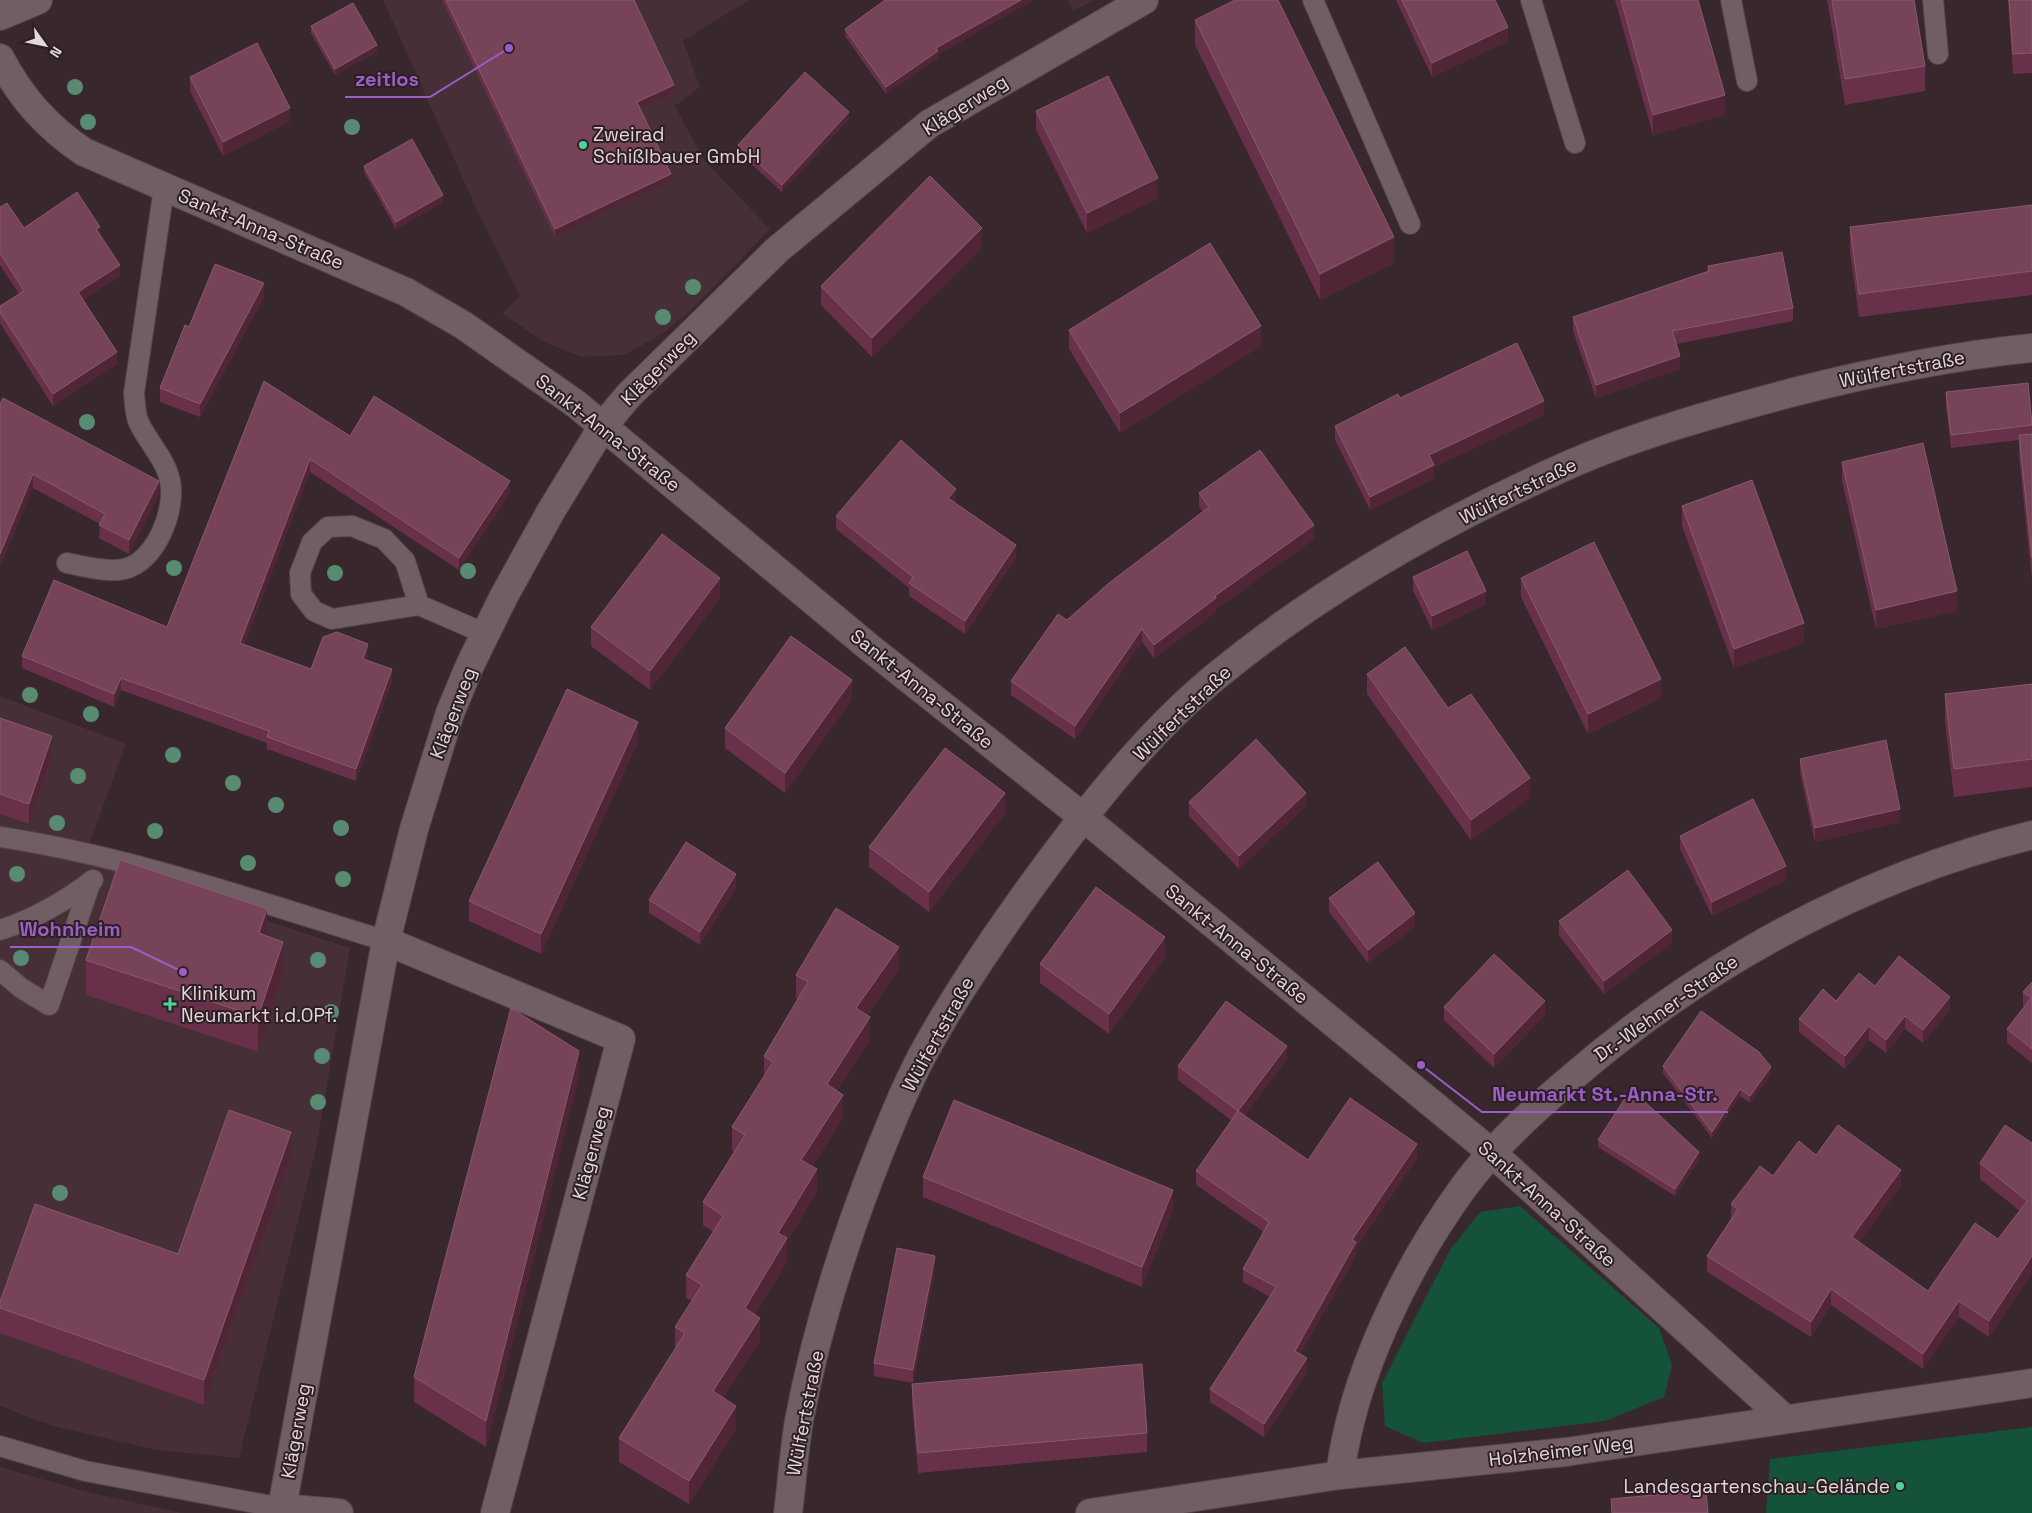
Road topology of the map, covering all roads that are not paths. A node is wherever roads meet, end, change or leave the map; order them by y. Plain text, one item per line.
1 (38, 0) edge
2 (1144, 0) edge
3 (1313, 0) edge
4 (1531, 0) edge
5 (1731, 0) edge
6 (1933, 0) edge
7 (0, 16) edge
8 (1938, 54) dead end
9 (0, 58) edge
10 (1747, 81) dead end
11 (1575, 143) dead end
12 (164, 188) junction
13 (1410, 224) dead end
14 (2032, 348) edge
15 (603, 426) junction
16 (67, 563) dead end
17 (418, 605) junction
18 (486, 634) junction
19 (1082, 818) junction
20 (2032, 835) edge
21 (0, 837) edge
22 (116, 861) junction
23 (91, 881) junction
24 (0, 930) edge
25 (386, 941) junction
26 (0, 970) edge
27 (1492, 1153) junction
28 (2032, 1383) edge
29 (1785, 1419) junction
30 (0, 1446) edge
31 (1340, 1475) junction
32 (282, 1511) edge
33 (339, 1513) edge
34 (495, 1513) edge
35 (788, 1513) edge
36 (1090, 1513) edge

1 - 7 street
2 - 15 street, Klägerweg
3 - 13 lane
4 - 11 lane
5 - 10 lane
6 - 8 lane
9 - 12 street, Sankt-Anna-Straße
12 - 15 street, Sankt-Anna-Straße
12 - 16 lane
14 - 19 street, Wülfertstraße
15 - 18 street, Klägerweg
15 - 19 street, Sankt-Anna-Straße
17 - 17 lane
17 - 18 lane
18 - 25 street, Klägerweg
19 - 27 street, Sankt-Anna-Straße
19 - 35 street, Wülfertstraße
20 - 27 street, Dr.-Wehner-Straße
21 - 22 lane
22 - 23 lane
22 - 25 lane
23 - 24 lane
23 - 26 lane
25 - 32 street, Klägerweg
25 - 34 street, Klägerweg
27 - 29 street, Sankt-Anna-Straße
27 - 31 street, Dr.-Wehner-Straße
28 - 29 street, Holzheimer Weg
29 - 31 street, Holzheimer Weg
30 - 32 lane
31 - 36 street, Holzheimer Weg
32 - 33 street

